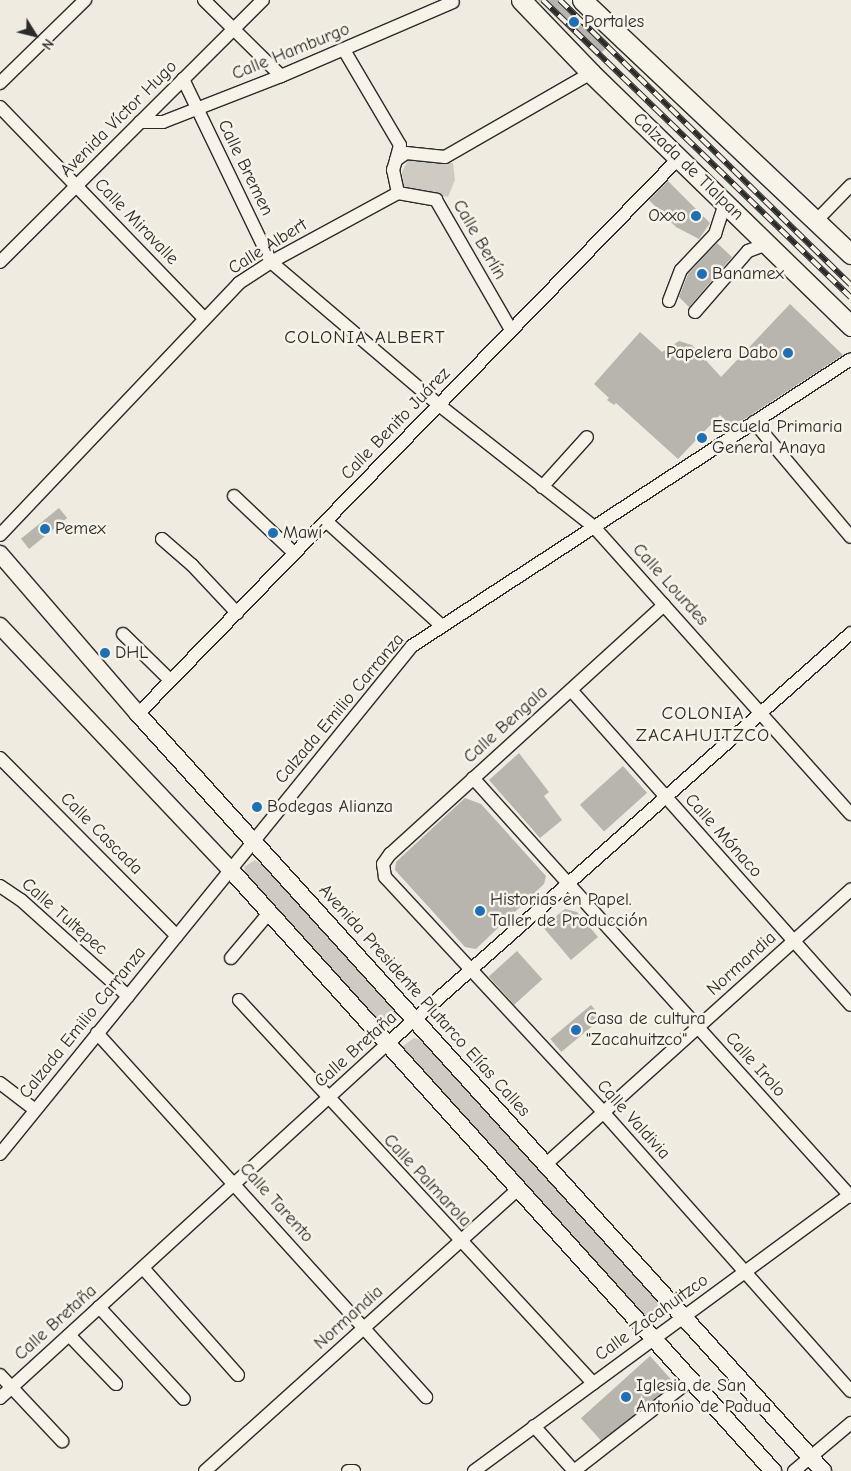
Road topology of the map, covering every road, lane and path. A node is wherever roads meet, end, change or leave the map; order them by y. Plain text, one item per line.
1 (85, 0) edge
2 (204, 0) edge
3 (263, 0) edge
4 (582, 0) edge
5 (453, 2) dead end
6 (522, 2) edge
7 (233, 30) junction
8 (344, 50) junction
9 (590, 73) junction
10 (281, 76) junction
11 (182, 79) junction
12 (0, 83) edge
13 (0, 107) edge
14 (197, 108) junction
15 (140, 122) junction
16 (679, 158) junction
17 (396, 160) junction
18 (851, 185) edge
19 (77, 186) junction
20 (398, 193) junction
21 (725, 203) junction
22 (816, 221) junction
23 (767, 244) junction
24 (851, 254) edge
25 (0, 262) edge
26 (271, 262) junction
27 (669, 301) dead end
28 (695, 312) dead end
29 (204, 318) junction
30 (851, 326) edge
31 (512, 330) junction
32 (851, 359) edge
33 (438, 405) junction
34 (754, 422) junction
35 (587, 437) dead end
36 (542, 487) junction
37 (234, 496) dead end
38 (326, 521) junction
39 (594, 527) junction
40 (0, 536) edge
41 (851, 537) edge
42 (162, 539) dead end
43 (294, 553) junction
44 (0, 554) edge
45 (664, 605) junction
46 (237, 612) junction
47 (0, 626) edge
48 (442, 626) junction
49 (851, 633) edge
50 (123, 634) dead end
51 (170, 680) junction
52 (570, 690) junction
53 (761, 713) junction
54 (138, 714) junction
55 (0, 758) edge
56 (473, 778) junction
57 (666, 798) junction
58 (851, 814) edge
59 (253, 841) junction
60 (230, 869) junction
61 (385, 877) joint
62 (568, 883) junction
63 (0, 886) edge
64 (851, 889) edge
65 (268, 914) junction
66 (177, 936) junction
67 (794, 941) junction
68 (231, 958) dead end
69 (471, 970) junction
70 (128, 996) junction
71 (238, 1000) dead end
72 (851, 1005) edge
73 (414, 1020) junction
74 (698, 1027) junction
75 (97, 1033) junction
76 (387, 1044) junction
77 (0, 1083) edge
78 (328, 1098) junction
79 (35, 1110) junction
80 (603, 1112) junction
81 (0, 1154) edge
82 (545, 1165) junction
83 (236, 1184) junction
84 (516, 1191) junction
85 (850, 1196) edge
86 (460, 1242) junction
87 (143, 1268) junction
88 (745, 1272) junction
89 (99, 1308) junction
90 (683, 1317) junction
91 (364, 1328) junction
92 (69, 1335) junction
93 (652, 1339) junction
94 (238, 1375) dead end
95 (0, 1376) edge
96 (692, 1379) junction
97 (593, 1383) junction
98 (116, 1384) dead end
99 (13, 1387) junction
100 (851, 1390) edge
101 (426, 1397) dead end
102 (0, 1398) edge
103 (184, 1398) dead end
104 (851, 1423) edge
105 (534, 1426) junction
106 (62, 1441) dead end
107 (810, 1456) junction
108 (205, 1471) edge
109 (348, 1471) edge
110 (354, 1471) edge
111 (474, 1471) edge
112 (574, 1471) edge
113 (773, 1471) edge
114 (794, 1471) edge
115 (823, 1471) edge

1 - 12 street
2 - 7 street
3 - 7 street, Avenida Víctor Hugo
4 - 22 highway
5 - 8 street, Calle Hamburgo
6 - 9 highway, Calzada de Tlalpan
7 - 10 street
7 - 11 street, Avenida Víctor Hugo
8 - 10 street, Calle Hamburgo
8 - 17 street
9 - 16 highway, Calzada de Tlalpan
9 - 17 street
10 - 14 street, Calle Hamburgo
11 - 14 street, Calle Bremen
11 - 15 street, Avenida Víctor Hugo
13 - 19 street, Calle Miravalle
14 - 15 street, Calle Hamburgo
14 - 26 street, Calle Bremen
15 - 19 street, Avenida Víctor Hugo
16 - 21 highway, Calzada de Tlalpan
16 - 31 street, Calle Benito Juárez
17 - 20 street
18 - 22 street
19 - 25 street, Avenida Víctor Hugo
19 - 29 street, Calle Miravalle
20 - 26 street, Calle Albert
20 - 31 street, Calle Berlín
21 - 23 highway, Calzada de Tlalpan
21 - 27 street
22 - 24 highway
23 - 28 street
23 - 30 highway, Calzada de Tlalpan
26 - 29 street, Calle Albert
26 - 33 street, Calle Bremen
29 - 40 street, Calle Albert
31 - 33 street, Calle Benito Juárez
32 - 34 street, Calzada Emilio Carranza
33 - 36 street, Calle Lourdes
33 - 38 street, Calle Benito Juárez
34 - 39 street, Calzada Emilio Carranza
34 - 41 street
35 - 36 street
36 - 39 street, Calle Lourdes
37 - 43 street
38 - 43 street, Calle Benito Juárez
38 - 48 street
39 - 45 street, Calle Lourdes
39 - 48 street, Calzada Emilio Carranza
42 - 46 street
43 - 46 street, Calle Benito Juárez
44 - 54 main road, Avenida Presidente Plutarco Elías Calles
45 - 52 street, Calle Bengala
45 - 53 street, Calle Lourdes
46 - 51 street, Calle Benito Juárez
47 - 60 main road
48 - 59 street, Calzada Emilio Carranza
49 - 53 street, Calle Bretaña
50 - 51 street
51 - 54 street, Calle Benito Juárez
52 - 56 street, Calle Bengala
52 - 57 street, Calle Mónaco
53 - 57 street, Calle Bretaña
53 - 58 street, Calle Lourdes
54 - 59 main road, Avenida Presidente Plutarco Elías Calles
55 - 66 street, Calle Cascada
56 - 61 street, Calle Bengala
56 - 62 street, Calle Irolo
57 - 62 street, Calle Bretaña
57 - 67 street, Calle Mónaco
59 - 60 street, Calzada Emilio Carranza
59 - 73 main road, Avenida Presidente Plutarco Elías Calles
60 - 65 main road
60 - 66 street, Calzada Emilio Carranza
61 - 69 street, Calle Valdivia
62 - 69 street, Calle Bretaña
62 - 74 street, Calle Irolo
63 - 70 street, Calle Tultepec
64 - 67 street, Normandia
65 - 68 street
65 - 76 main road
66 - 70 street, Calzada Emilio Carranza
67 - 72 street, Calle Mónaco
67 - 74 street, Normandia
69 - 73 street, Calle Bretaña
69 - 80 street, Calle Valdivia
70 - 75 street, Calzada Emilio Carranza
71 - 78 street, Calle Palmarola
73 - 76 street, Calle Bretaña
73 - 82 main road, Avenida Presidente Plutarco Elías Calles
74 - 80 street, Normandia
74 - 85 street, Calle Irolo
75 - 79 street, Calzada Emilio Carranza
75 - 83 street, Calle Tarento
76 - 78 street, Calle Bretaña
76 - 84 main road
77 - 79 street
78 - 83 street, Calle Bretaña
78 - 86 street, Calle Palmarola
79 - 81 street, Calzada Emilio Carranza
80 - 82 street, Normandia
80 - 88 street, Calle Valdivia
82 - 90 main road, Avenida Presidente Plutarco Elías Calles
83 - 87 street, Calle Bretaña
83 - 91 street, Calle Tarento
84 - 86 street, Normandia
84 - 93 main road
85 - 88 street, Calle Zacahuitzco
86 - 91 street, Normandia
86 - 97 street, Calle Palmarola
87 - 89 street, Calle Bretaña
87 - 94 street
88 - 90 street, Calle Zacahuitzco
88 - 100 street, Calle Valdivia
89 - 92 street, Calle Bretaña
89 - 103 street
90 - 93 street, Calle Zacahuitzco
90 - 107 main road, Avenida Presidente Plutarco Elías Calles
91 - 101 street, Calle Tarento
91 - 108 street, Normandia
92 - 98 street
92 - 99 street, Calle Bretaña
93 - 96 main road
93 - 97 street, Calle Zacahuitzco
95 - 99 street
96 - 112 street
96 - 113 main road
97 - 105 street, Calle Zacahuitzco
99 - 102 street, Calle Bretaña
99 - 106 street
104 - 107 street
105 - 111 street, Calle Zacahuitzco
105 - 112 street
107 - 114 street
107 - 115 main road, Avenida Presidente Plutarco Elías Calles
109 - 110 street

